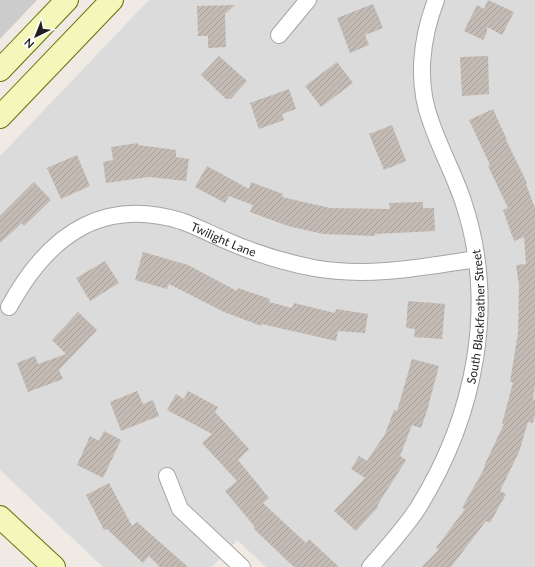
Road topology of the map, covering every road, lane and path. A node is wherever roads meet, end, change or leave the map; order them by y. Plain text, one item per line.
1 (67, 0) edge
2 (112, 0) edge
3 (308, 0) edge
4 (436, 0) edge
5 (279, 35) dead end
6 (0, 70) edge
7 (0, 117) edge
8 (476, 259) junction
9 (8, 307) dead end
10 (166, 476) dead end
11 (0, 517) edge
12 (54, 567) edge
13 (242, 567) edge
14 (370, 567) edge

1 - 6 main road
2 - 7 main road
3 - 5 street
4 - 8 street, South Blackfeather Street
8 - 9 street, Twilight Lane
8 - 14 street, South Blackfeather Street
10 - 13 street
11 - 12 main road

